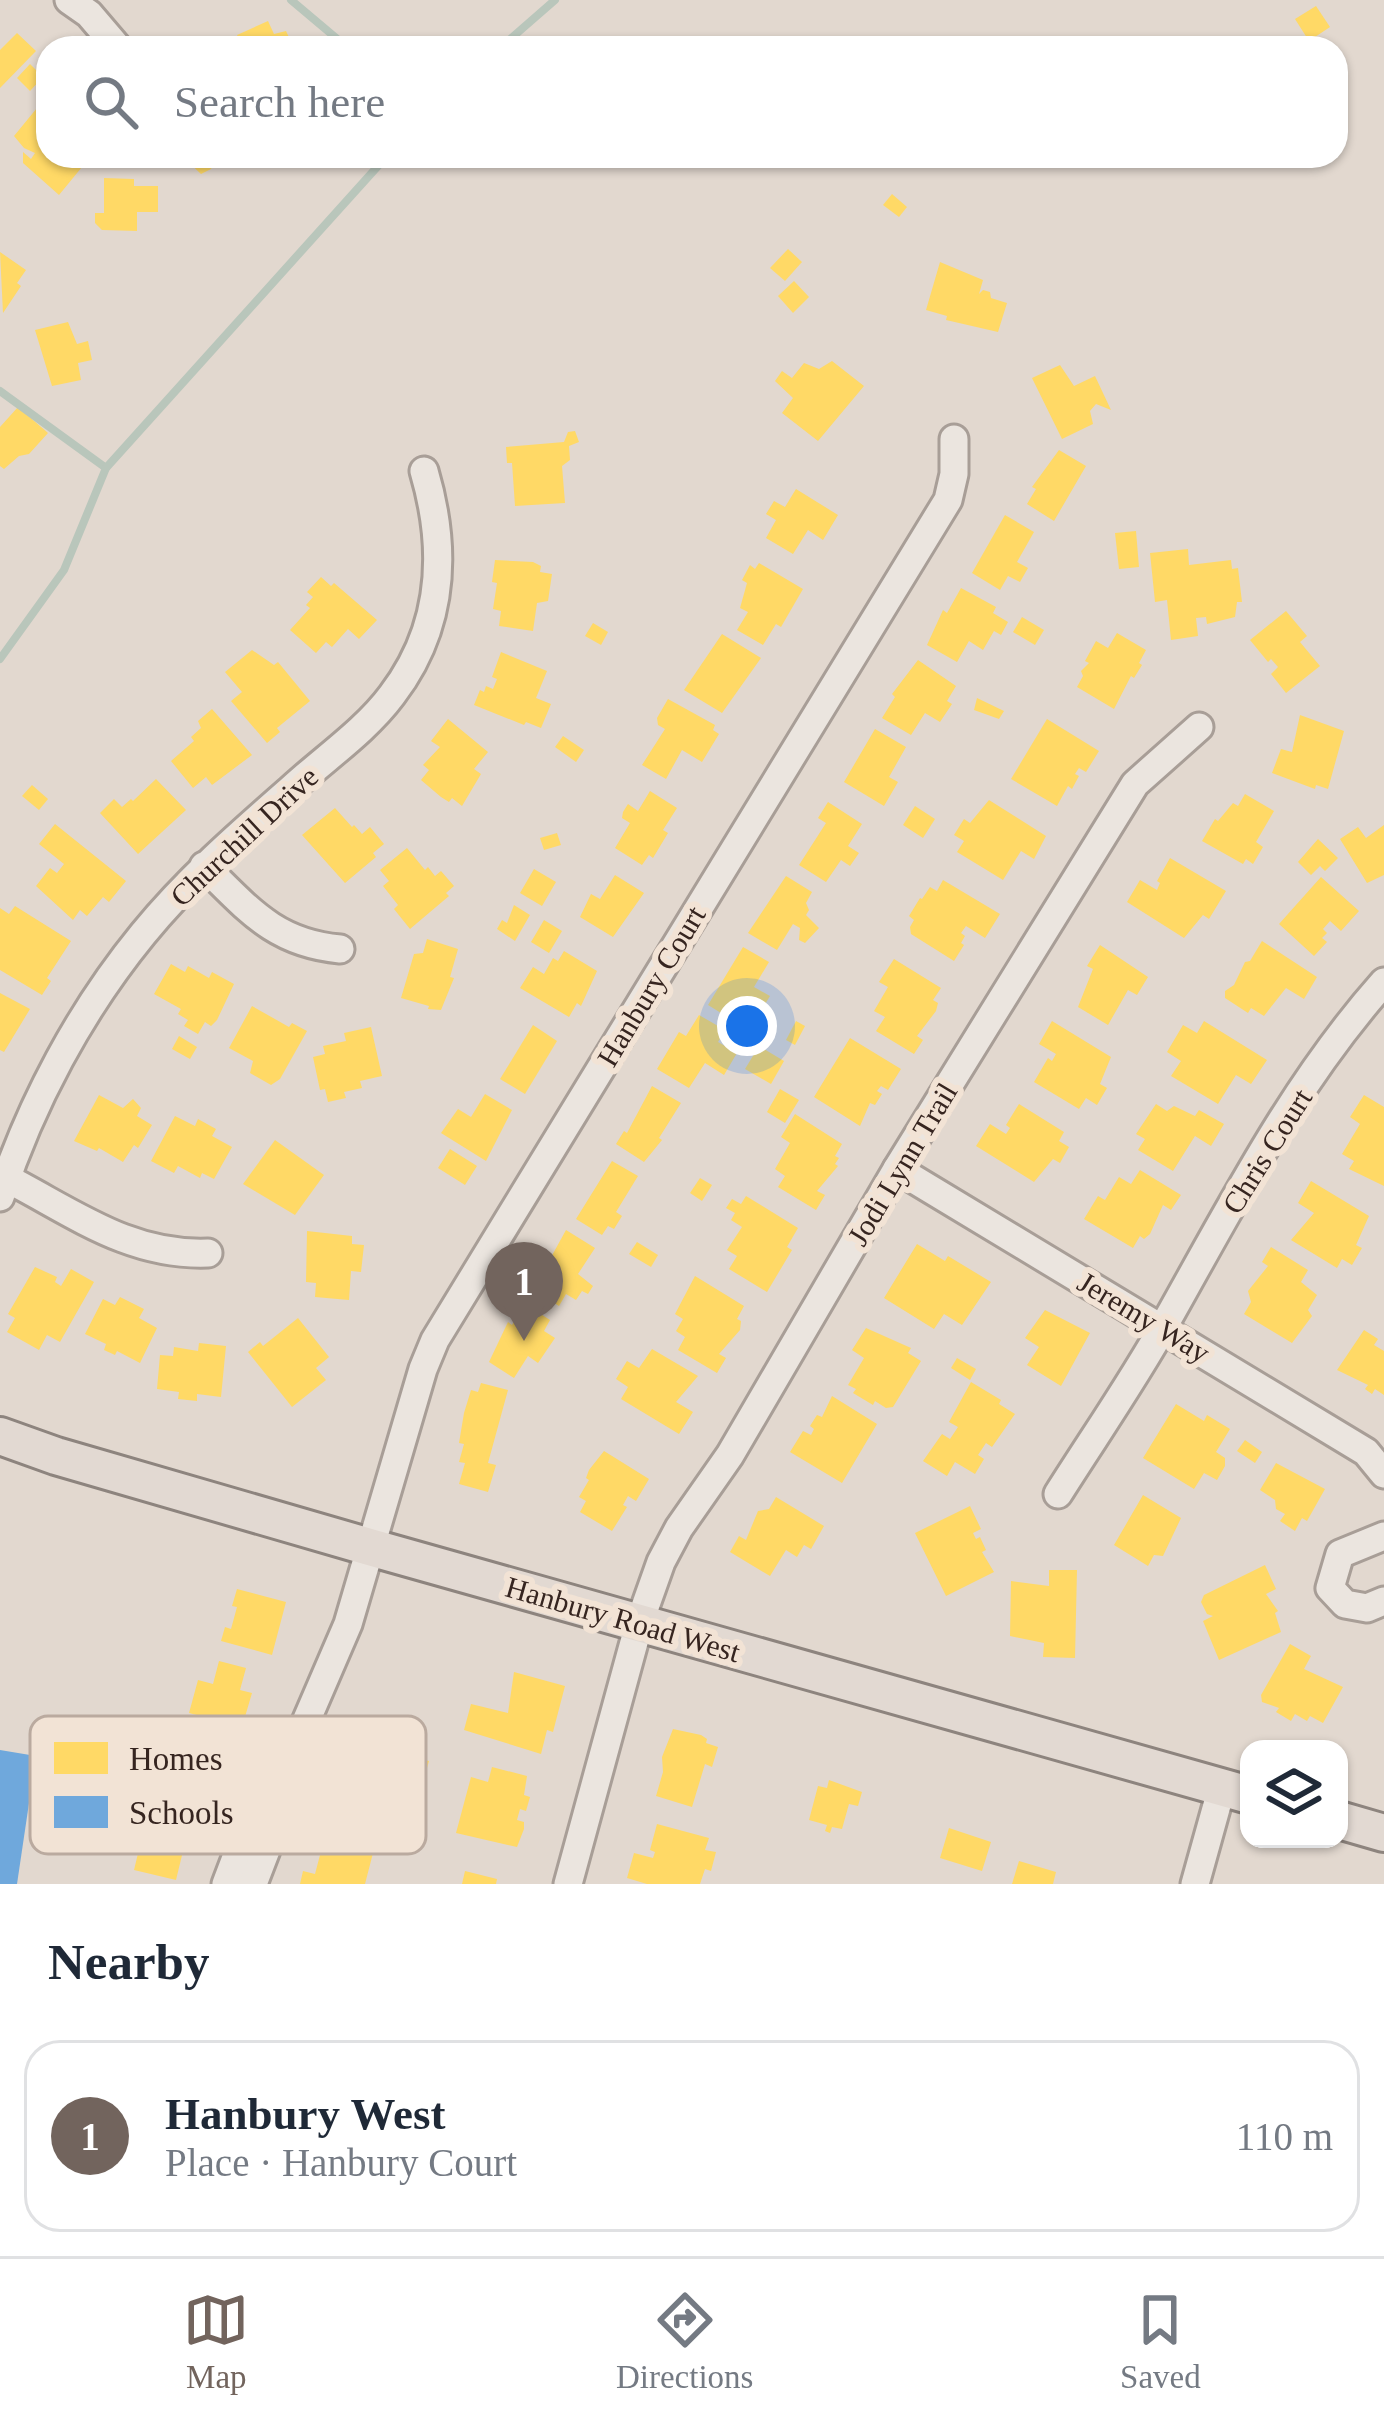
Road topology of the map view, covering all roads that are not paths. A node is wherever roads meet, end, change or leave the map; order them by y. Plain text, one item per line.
1 (69, 0) edge
2 (108, 36) edge
3 (954, 439) dead end
4 (424, 471) dead end
5 (1199, 727) dead end
6 (204, 866) junction
7 (340, 949) dead end
8 (1384, 982) edge
9 (897, 1168) junction
10 (3, 1187) edge
11 (208, 1253) dead end
12 (1163, 1328) junction
13 (0, 1436) edge
14 (1384, 1474) edge
15 (1058, 1494) dead end
16 (1384, 1536) edge
17 (373, 1548) junction
18 (1384, 1601) edge
19 (639, 1624) junction
20 (308, 1716) edge
21 (1236, 1791) edge
22 (1348, 1823) edge
23 (1384, 1833) edge
24 (237, 1854) edge
25 (265, 1854) edge
26 (226, 1884) edge
27 (254, 1884) edge
28 (568, 1884) edge
29 (1195, 1884) edge

1 - 2 street
3 - 17 street, Hanbury Court
4 - 6 street, Churchill Drive
5 - 9 street, Jodi Lynn Trail
6 - 7 street
6 - 10 street, Churchill Drive
8 - 12 street, Chris Court
9 - 12 street, Jeremy Way
9 - 19 street, Jodi Lynn Trail
10 - 11 street
12 - 14 street, Jeremy Way
12 - 15 street, Chris Court
13 - 17 main road, Hanbury Road West
16 - 18 street
17 - 19 main road, Hanbury Road West
17 - 20 street, Hanbury Court
19 - 21 main road, Hanbury Road West
19 - 28 street, Jodi Lynn Trail
21 - 29 street
22 - 23 main road
24 - 26 street
25 - 27 street

